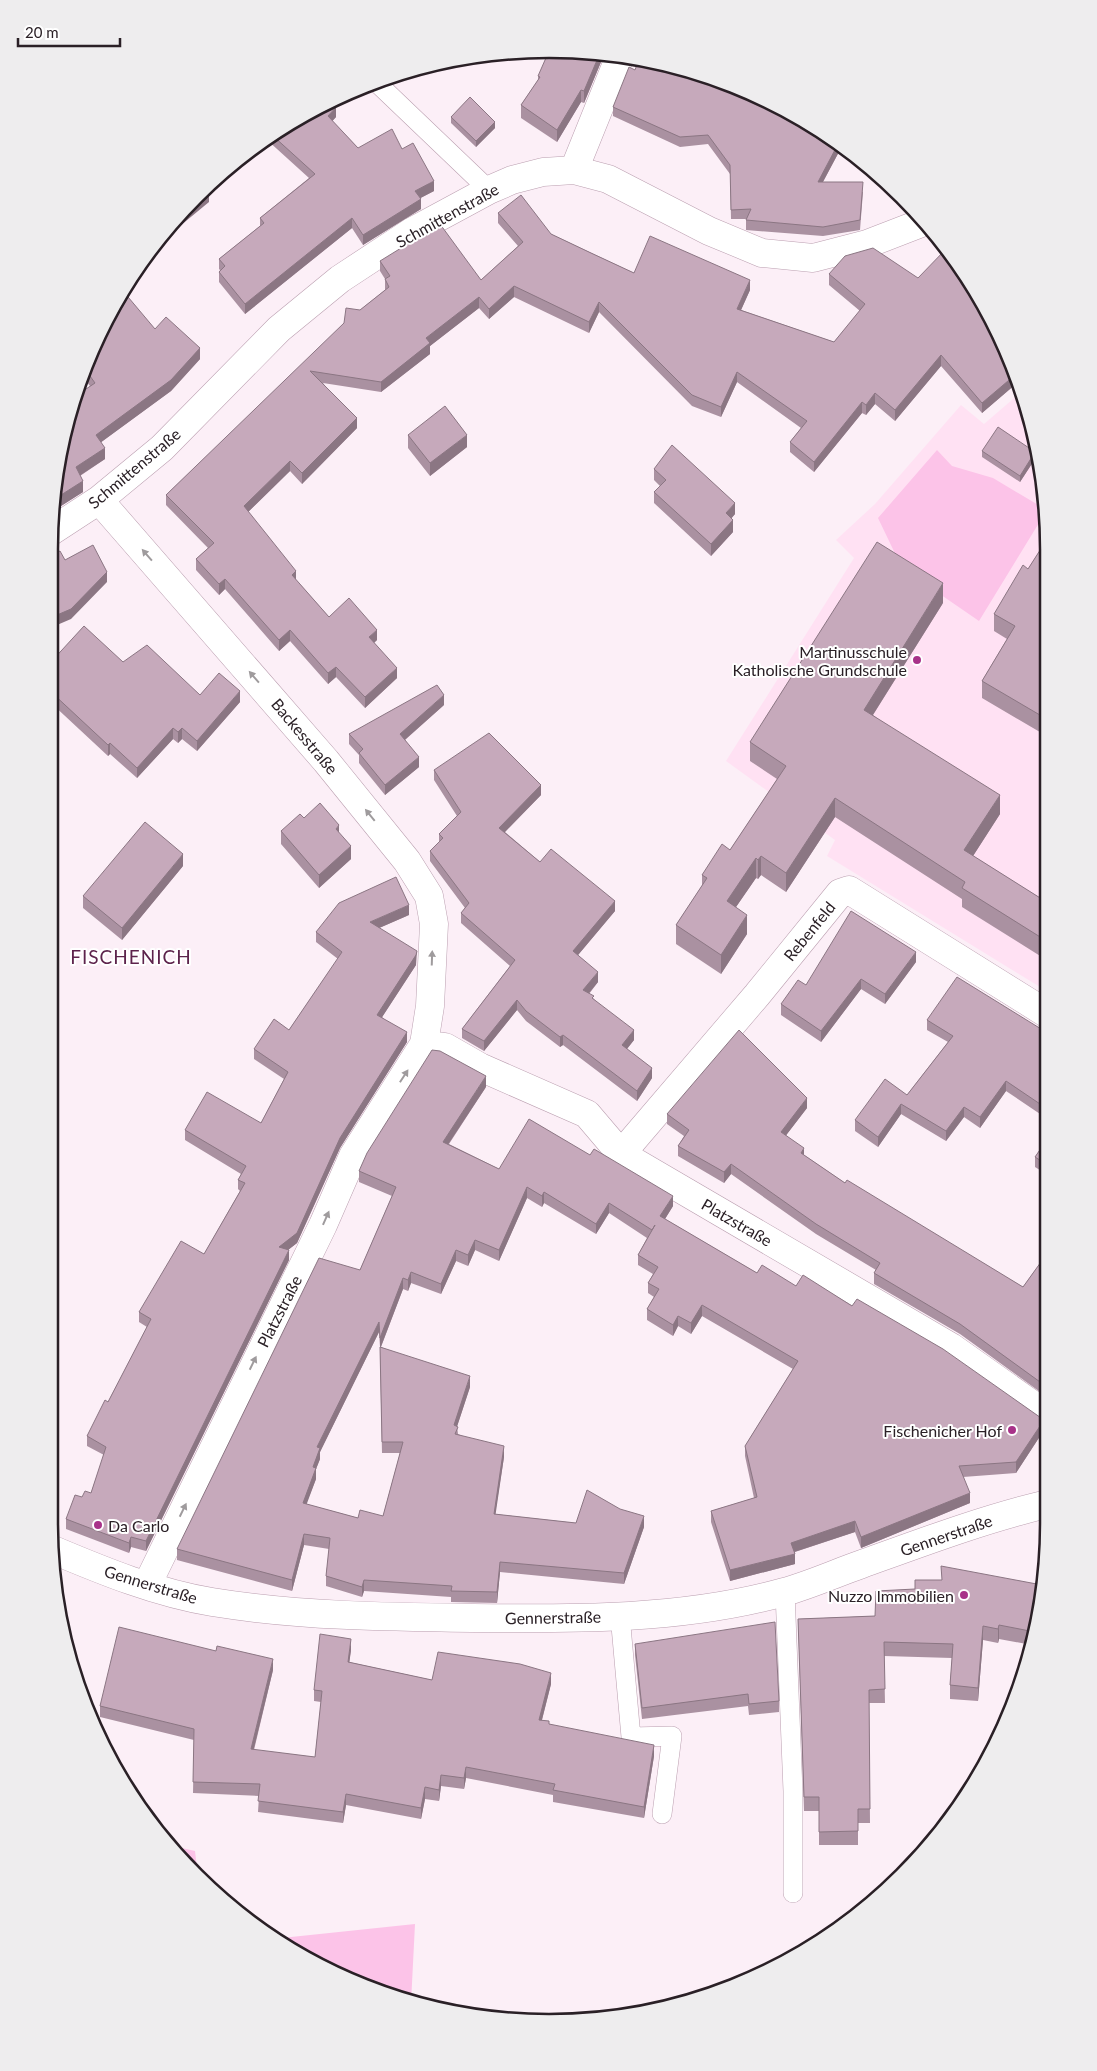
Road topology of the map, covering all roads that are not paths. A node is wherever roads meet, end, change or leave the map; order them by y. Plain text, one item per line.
1 (617, 63) edge
2 (382, 87) edge
3 (574, 170) junction
4 (489, 190) junction
5 (918, 224) edge
6 (99, 500) junction
7 (59, 526) edge
8 (430, 1006) joint
9 (1040, 1008) edge
10 (424, 1044) junction
11 (621, 1154) junction
12 (1040, 1410) edge
13 (1040, 1506) edge
14 (59, 1552) edge
15 (147, 1586) junction
16 (784, 1592) junction
17 (620, 1615) junction
18 (662, 1814) dead end
19 (794, 1893) dead end

1 - 3 street
2 - 4 lane
3 - 4 street, Schmittenstraße
3 - 5 street, Schmittenstraße
4 - 6 street, Schmittenstraße
6 - 7 street, Schmittenstraße
8 -> 6 street, Backesstraße
8 - 10 street, Platzstraße
9 - 11 street, Rebenfeld
10 - 11 street, Platzstraße
15 -> 10 street, Platzstraße
11 - 12 street, Platzstraße
13 - 16 street, Gennerstraße
14 - 15 street, Gennerstraße
15 - 17 street, Gennerstraße
16 - 17 street, Gennerstraße
16 - 19 lane
17 - 18 lane

